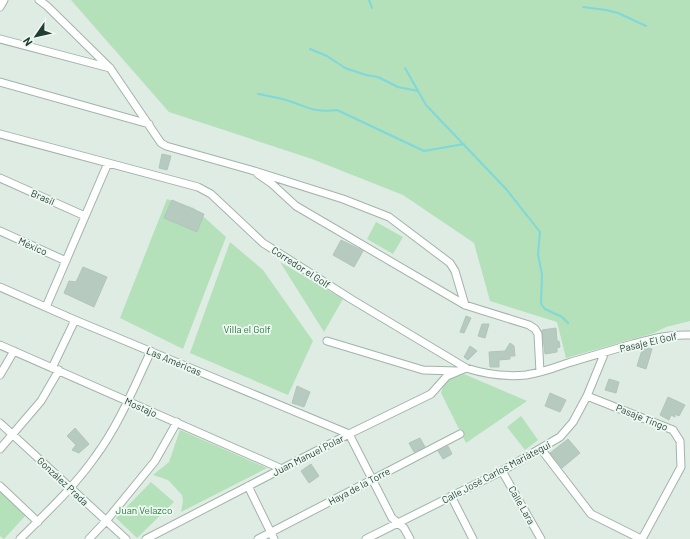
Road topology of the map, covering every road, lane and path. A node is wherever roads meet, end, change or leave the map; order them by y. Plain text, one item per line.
1 (4, 0) edge
2 (38, 0) edge
3 (0, 7) edge
4 (0, 39) edge
5 (110, 68) junction
6 (0, 82) edge
7 (149, 124) junction
8 (0, 134) edge
9 (108, 163) junction
10 (251, 170) junction
11 (0, 178) edge
12 (85, 216) junction
13 (0, 231) edge
14 (66, 261) junction
15 (0, 287) edge
16 (465, 305) junction
17 (46, 307) junction
18 (75, 320) junction
19 (690, 335) edge
20 (327, 341) dead end
21 (0, 344) edge
22 (14, 351) junction
23 (151, 351) junction
24 (605, 352) junction
25 (56, 369) junction
26 (462, 370) junction
27 (540, 372) junction
28 (0, 375) edge
29 (587, 396) junction
30 (128, 401) junction
31 (177, 422) junction
32 (0, 423) edge
33 (12, 434) junction
34 (349, 434) junction
35 (460, 434) dead end
36 (0, 449) edge
37 (541, 450) junction
38 (282, 469) junction
39 (502, 471) junction
40 (373, 479) junction
41 (0, 486) edge
42 (248, 486) junction
43 (70, 488) junction
44 (451, 496) junction
45 (106, 521) junction
46 (38, 522) junction
47 (398, 523) junction
48 (272, 536) edge
49 (20, 539) edge
50 (89, 539) edge
51 (126, 539) edge
52 (146, 539) edge
53 (258, 539) edge
54 (366, 539) edge
55 (410, 539) edge
56 (473, 539) edge
57 (541, 539) edge
58 (641, 539) edge

1 - 3 street
2 - 5 street
4 - 5 street
5 - 7 street
6 - 7 street
7 - 10 street
8 - 9 street, Corredor el Golf
9 - 12 street
9 - 26 street, Corredor el Golf
10 - 16 street
10 - 16 street
11 - 12 street, Brasil
12 - 14 street
13 - 14 street, México
14 - 17 street
15 - 17 street, Las Américas
16 - 27 street
17 - 18 street, Las Américas
18 - 23 street, Las Américas
18 - 25 street
19 - 24 street, Pasaje El Golf
20 - 26 street
21 - 22 street, Mostajo
22 - 25 street, Mostajo
22 - 28 street
23 - 30 street
23 - 34 street, Las Américas
24 - 27 street, Corredor el Golf
24 - 29 street, Calle José Carlos Mariátegui
25 - 30 street, Mostajo
25 - 33 street
26 - 27 street, Corredor el Golf
26 - 34 street, Juan Manuel Polar
29 - 37 street, Calle José Carlos Mariátegui
29 - 58 street, Pasaje Tingo
30 - 31 street, Mostajo
30 - 43 street
31 - 38 street, Mostajo
31 - 45 street
32 - 33 street, González Prada
33 - 36 street
33 - 43 street, González Prada
34 - 38 street, Juan Manuel Polar
34 - 40 street
35 - 40 street, Haya de la Torre
37 - 39 street, Calle José Carlos Mariátegui
37 - 58 street
38 - 42 street, Juan Manuel Polar
39 - 44 street, Calle José Carlos Mariátegui
39 - 57 street, Calle Lara
40 - 47 street
40 - 48 street, Haya de la Torre
41 - 46 street
42 - 48 street
42 - 52 street, Juan Manuel Polar
43 - 45 street, González Prada
43 - 46 street
44 - 47 street, Calle José Carlos Mariátegui
44 - 56 street
45 - 50 street
45 - 51 street, González Prada
46 - 49 street
47 - 54 street, Calle José Carlos Mariátegui
47 - 55 street
48 - 53 street, Haya de la Torre

